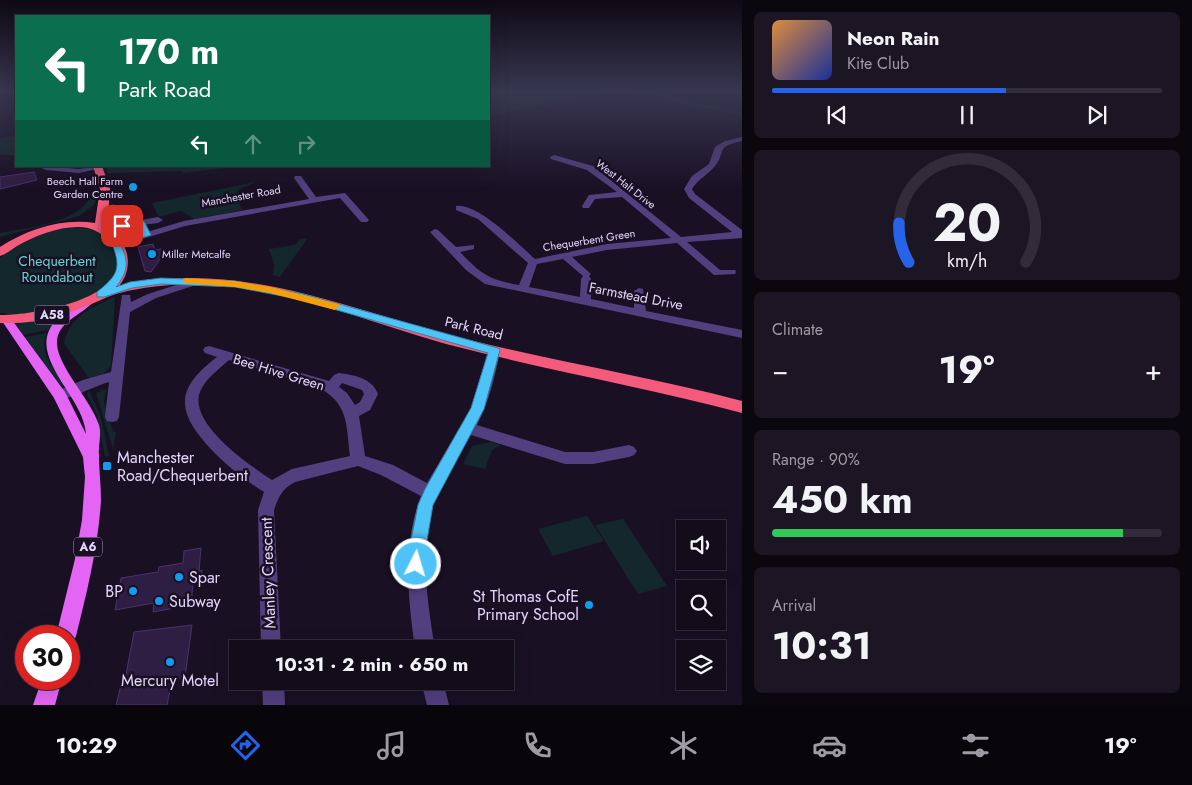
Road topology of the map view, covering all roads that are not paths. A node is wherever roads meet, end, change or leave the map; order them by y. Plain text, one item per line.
1 (742, 139) edge
2 (554, 157) dead end
3 (98, 167) edge
4 (46, 168) dead end
5 (298, 178) dead end
6 (624, 194) junction
7 (314, 200) junction
8 (109, 204) junction
9 (586, 206) dead end
10 (459, 208) dead end
11 (158, 220) dead end
12 (364, 220) dead end
13 (141, 223) junction
14 (57, 226) junction
15 (101, 228) junction
16 (42, 230) junction
17 (435, 232) dead end
18 (741, 234) edge
19 (146, 235) junction
20 (0, 241) edge
21 (678, 241) junction
22 (116, 244) junction
23 (471, 247) dead end
24 (453, 251) junction
25 (0, 252) edge
26 (564, 255) junction
27 (122, 256) junction
28 (533, 262) junction
29 (731, 272) dead end
30 (161, 281) junction
31 (198, 281) junction
32 (523, 289) junction
33 (101, 294) junction
34 (642, 294) dead end
35 (87, 302) junction
36 (585, 302) junction
37 (640, 312) junction
38 (2, 319) edge
39 (742, 334) edge
40 (209, 350) dead end
41 (494, 350) junction
42 (226, 356) junction
43 (117, 376) junction
44 (332, 387) junction
45 (75, 389) junction
46 (60, 396) junction
47 (742, 407) edge
48 (352, 414) junction
49 (112, 417) dead end
50 (468, 428) junction
51 (629, 451) dead end
52 (91, 456) junction
53 (358, 460) junction
54 (273, 489) junction
55 (430, 493) junction
56 (69, 625) edge
57 (271, 640) edge
58 (424, 640) edge
59 (49, 690) edge
60 (273, 690) edge
61 (434, 690) edge
62 (44, 705) edge
63 (274, 705) edge
64 (438, 705) edge

1 - 18 street
2 - 6 street, West Halt Drive
3 - 4 street
3 - 8 highway
5 - 7 street
6 - 9 street
6 - 21 street, West Halt Drive
7 - 12 street, Manchester Road
7 - 19 street, Manchester Road
8 - 13 street
8 - 14 highway
8 - 15 highway
10 - 28 street, Chequerbent Green
11 - 13 street
13 - 19 street
14 - 15 highway
14 - 16 highway
15 - 22 highway, A58
16 - 20 highway
16 - 25 highway
17 - 24 street, Farmstead Drive
18 - 21 street, Chequerbent Green
19 - 22 street, Manchester Road
21 - 26 street, Chequerbent Green
21 - 29 street, West Halt Drive
22 - 27 highway, A58
23 - 24 street
24 - 32 street, Farmstead Drive
26 - 28 street, Chequerbent Green
26 - 36 street
27 - 30 highway, Park Road / A58
27 - 33 highway, A58
28 - 32 street
30 - 31 highway, Park Road / A58
30 - 33 highway, Park Road / A58
31 - 41 highway, Park Road / A58
31 - 43 street, Park Road
32 - 36 street, Farmstead Drive
33 - 35 highway, A58
34 - 37 street
35 - 38 highway, A58
35 - 45 main road, A6
36 - 37 street, Farmstead Drive
37 - 39 street, Farmstead Drive
38 - 46 main road, A6
40 - 42 street, Bee Hive Green
41 - 47 highway, Park Road / A58
41 - 50 street
42 - 44 street, Bee Hive Green
42 - 54 street, Bee Hive Green
43 - 45 street
43 - 49 street
44 - 48 street, Bee Hive Green
44 - 48 street, Bee Hive Green
45 - 46 street
45 - 52 main road, A6
46 - 52 main road, A6
48 - 53 street, Bee Hive Green
50 - 51 street
50 - 55 street
52 - 56 main road, A6
53 - 54 street
53 - 55 street
54 - 57 street, Manley Crescent
55 - 58 street
59 - 62 main road
60 - 63 street
61 - 64 street

